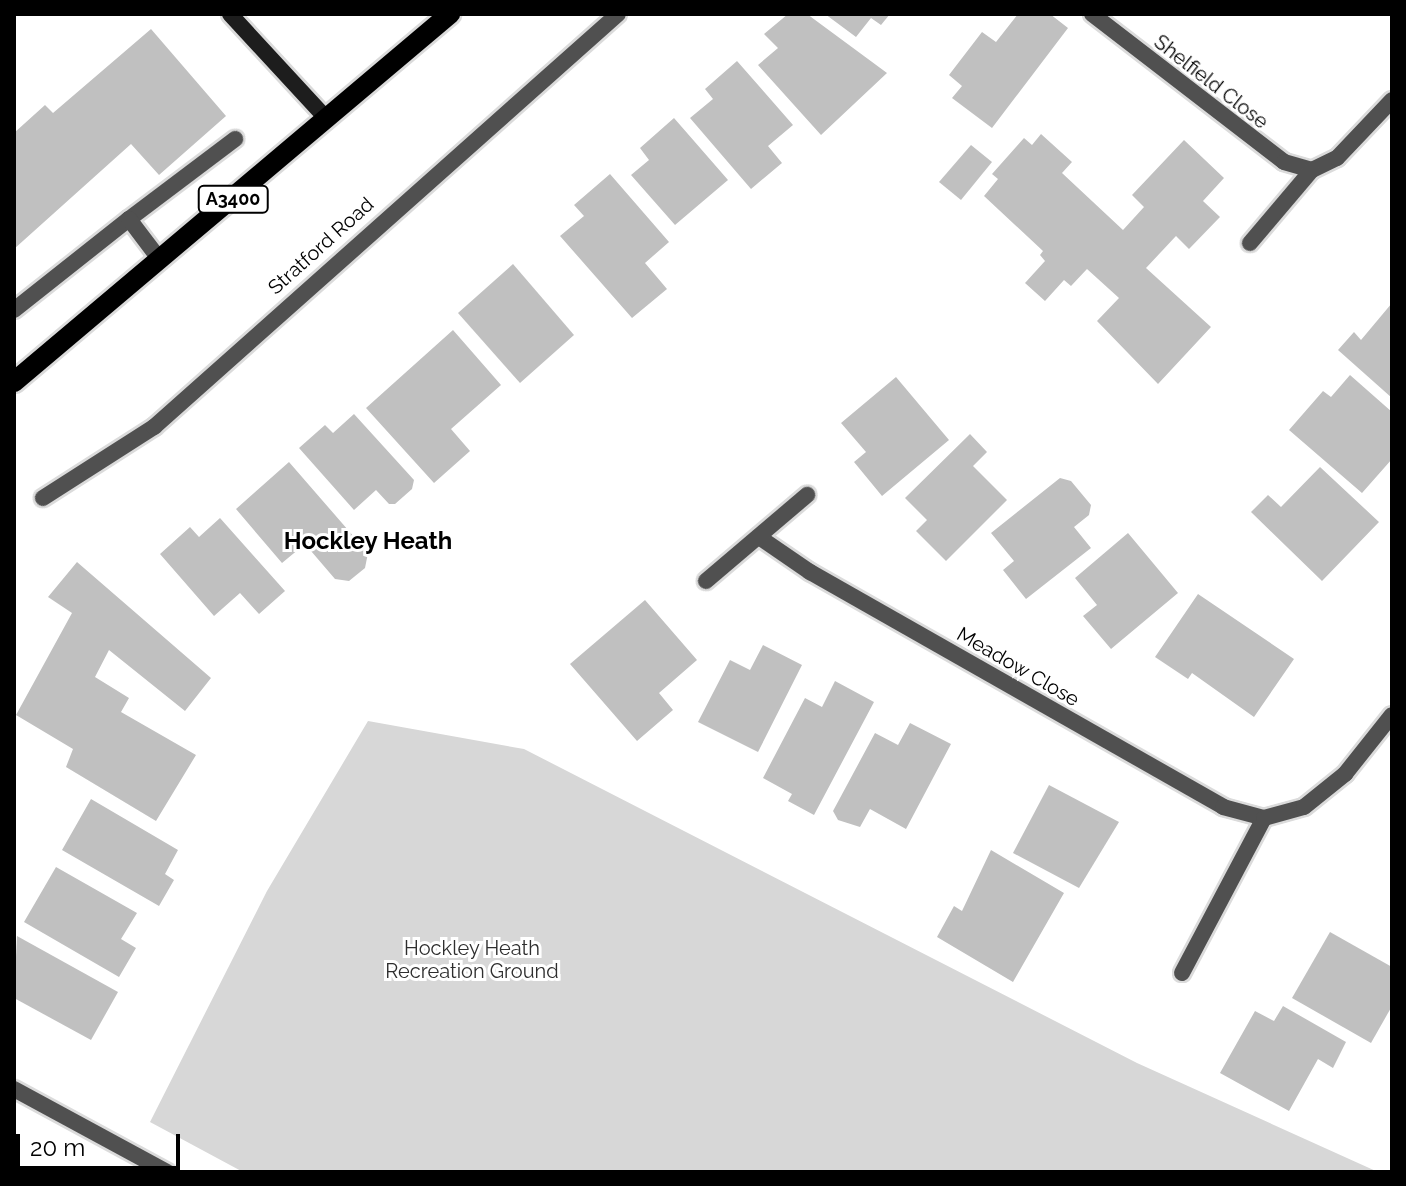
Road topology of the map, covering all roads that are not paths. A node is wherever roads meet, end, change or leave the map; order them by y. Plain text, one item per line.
1 (230, 14) edge
2 (450, 14) edge
3 (618, 14) edge
4 (1092, 14) edge
5 (1392, 100) edge
6 (327, 119) junction
7 (235, 139) dead end
8 (1312, 170) junction
9 (129, 219) junction
10 (1250, 243) dead end
11 (160, 260) junction
12 (14, 310) edge
13 (16, 376) edge
14 (807, 495) dead end
15 (43, 498) dead end
16 (759, 537) junction
17 (706, 581) dead end
18 (1392, 715) edge
19 (1264, 818) junction
20 (1182, 973) dead end
21 (14, 1089) edge
22 (167, 1172) edge

1 - 6 street
2 - 6 main road, A3400
3 - 15 street, Stratford Road
4 - 8 street, Shelfield Close
5 - 8 street
6 - 11 main road, A3400
7 - 9 street
8 - 10 street
9 - 11 street
9 - 12 street
11 - 13 main road, A3400
14 - 16 street
16 - 17 street
16 - 19 street, Meadow Close
18 - 19 street
19 - 20 street
21 - 22 street

